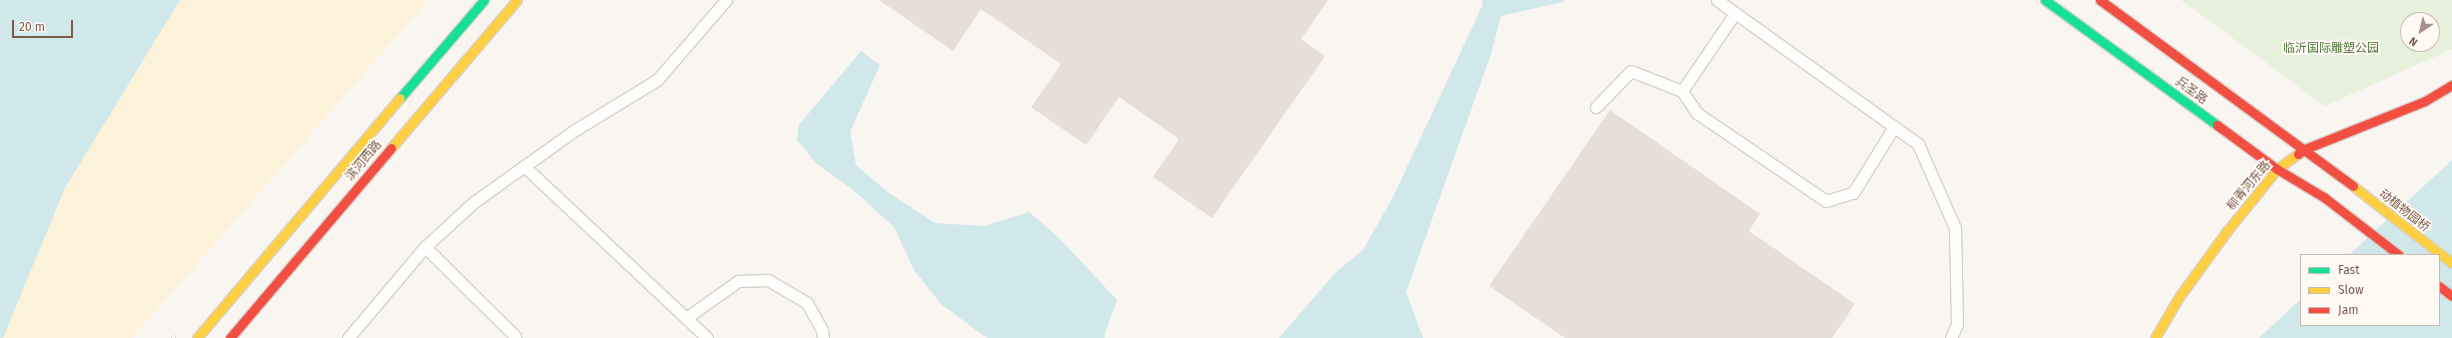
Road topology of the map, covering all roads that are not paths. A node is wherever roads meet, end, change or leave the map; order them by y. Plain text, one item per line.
1 (484, 0) edge
2 (517, 0) edge
3 (726, 0) edge
4 (1717, 0) edge
5 (2045, 0) edge
6 (2100, 0) edge
7 (1735, 13) junction
8 (2452, 85) edge
9 (1682, 91) junction
10 (1596, 107) dead end
11 (1894, 127) junction
12 (2305, 149) junction
13 (524, 166) junction
14 (2277, 169) junction
15 (2340, 177) joint
16 (425, 247) junction
17 (2398, 254) edge
18 (2452, 263) edge
19 (2440, 287) edge
20 (2452, 296) edge
21 (686, 318) junction
22 (515, 336) dead end
23 (197, 338) edge
24 (230, 338) edge
25 (348, 338) edge
26 (708, 338) edge
27 (823, 338) edge
28 (1951, 338) edge
29 (2155, 338) edge

1 - 23 main road, 滨河西路
2 - 24 main road, 滨河西路
3 - 13 lane
4 - 7 lane
5 - 14 main road, 兵圣路
6 - 12 main road, 兵圣路
7 - 9 lane
7 - 11 lane
8 - 12 main road, 柳青河东路
9 - 10 lane
9 - 11 lane
11 - 28 lane
12 - 14 main road, 柳青河东路
12 - 15 main road, 兵圣路
13 - 16 lane
13 - 21 lane
14 - 17 main road, 兵圣路
14 - 29 main road, 柳青河东路
15 - 18 main road, 动植物园桥
16 - 22 lane
16 - 25 lane
19 - 20 main road
21 - 26 lane
21 - 27 lane

